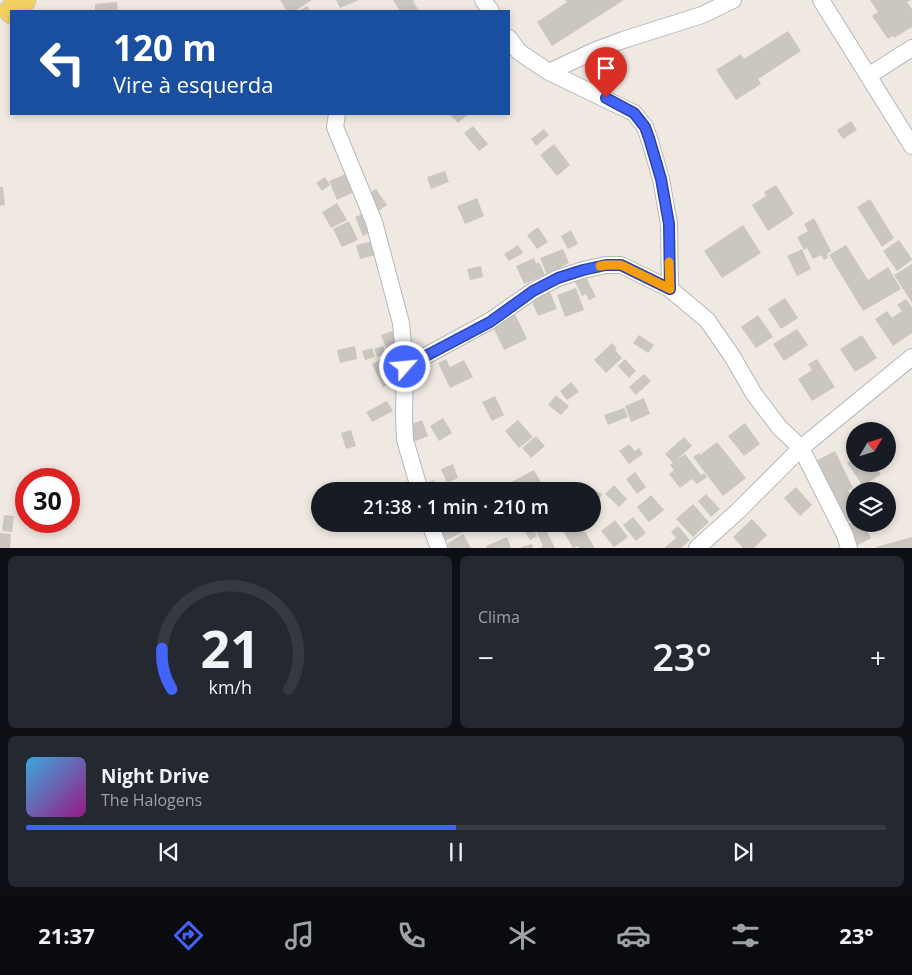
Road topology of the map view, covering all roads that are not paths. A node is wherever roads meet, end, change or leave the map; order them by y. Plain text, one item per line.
1 (23, 0) edge
2 (733, 0) edge
3 (820, 0) edge
4 (14, 10) edge
5 (10, 14) edge
6 (0, 23) edge
7 (510, 41) edge
8 (912, 48) edge
9 (514, 53) edge
10 (549, 72) junction
11 (868, 76) junction
12 (337, 115) edge
13 (912, 146) edge
14 (670, 289) junction
15 (912, 357) edge
16 (405, 367) junction
17 (801, 448) junction
18 (417, 482) edge
19 (433, 532) edge
20 (439, 548) edge
21 (697, 548) edge
22 (849, 548) edge

1 - 4 main road
2 - 10 street
3 - 11 street
5 - 6 main road
7 - 9 street
8 - 11 street
9 - 10 street
10 - 14 street
11 - 13 street
12 - 16 street
14 - 16 street
14 - 17 street
15 - 17 street
16 - 18 street
17 - 21 street
17 - 22 street
19 - 20 street

